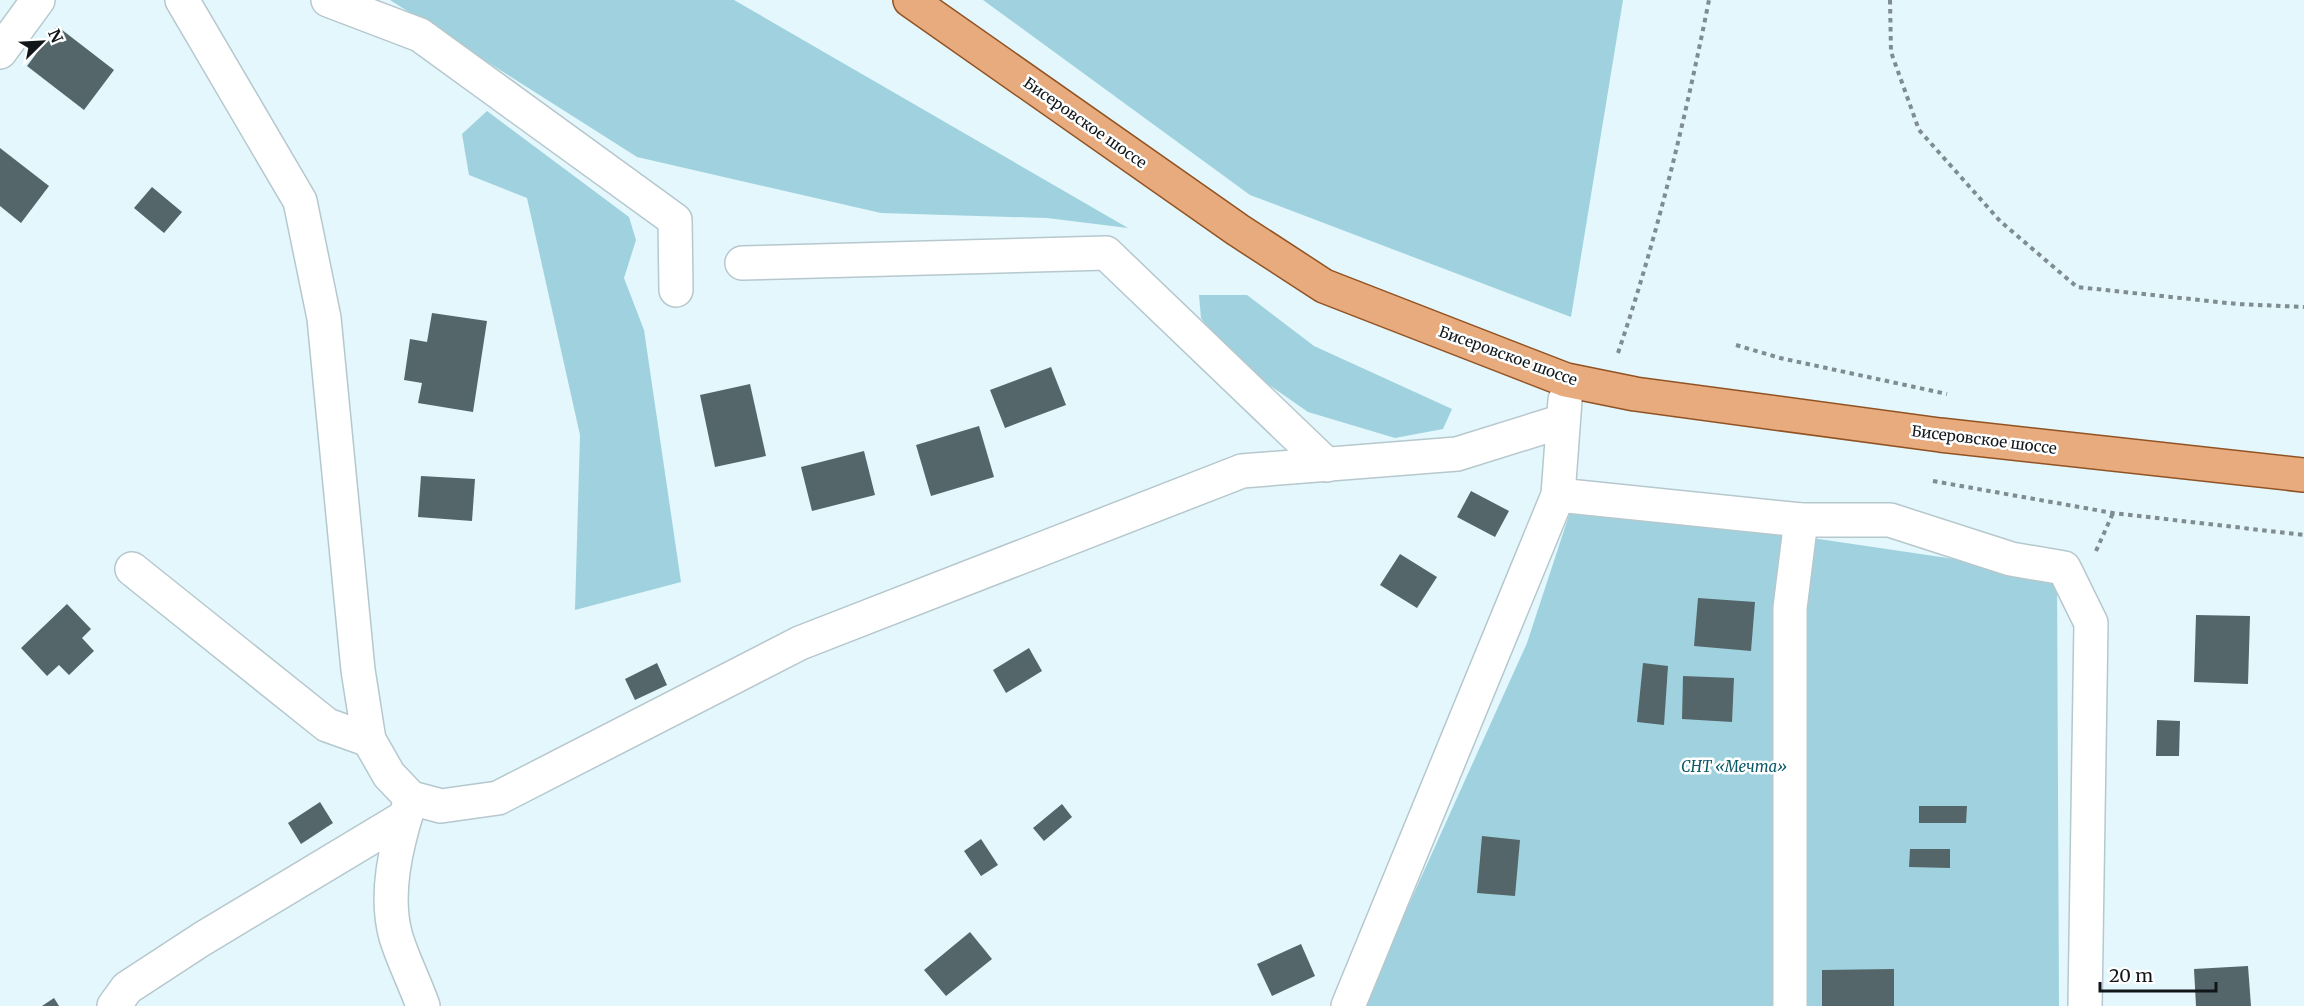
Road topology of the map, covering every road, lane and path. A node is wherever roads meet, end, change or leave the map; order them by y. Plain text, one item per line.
1 (38, 0) edge
2 (182, 0) edge
3 (328, 0) edge
4 (910, 0) edge
5 (1709, 0) edge
6 (1890, 0) edge
7 (0, 52) edge
8 (742, 263) dead end
9 (676, 290) dead end
10 (2304, 307) edge
11 (1736, 345) dead end
12 (1566, 380) junction
13 (1607, 388) junction
14 (1947, 394) dead end
15 (1563, 420) junction
16 (1328, 465) junction
17 (2304, 475) edge
18 (1933, 481) dead end
19 (1558, 495) junction
20 (1801, 520) junction
21 (2304, 535) edge
22 (132, 569) dead end
23 (369, 740) junction
24 (408, 808) junction
25 (114, 1006) edge
26 (423, 1006) edge
27 (1348, 1006) edge
28 (1790, 1006) edge
29 (2085, 1006) edge

1 - 7 street
2 - 23 street
3 - 9 street
4 - 12 main road, Бисеровское шоссе
5 - 13 path
6 - 10 path
8 - 16 street
11 - 14 path
12 - 13 main road, Бисеровское шоссе
12 - 15 street
13 - 17 main road, Бисеровское шоссе
15 - 16 street
15 - 19 street
16 - 24 street
18 - 21 path
19 - 20 street
19 - 27 street
20 - 28 street
20 - 29 street
22 - 23 street
23 - 24 street
24 - 25 street
24 - 26 street

